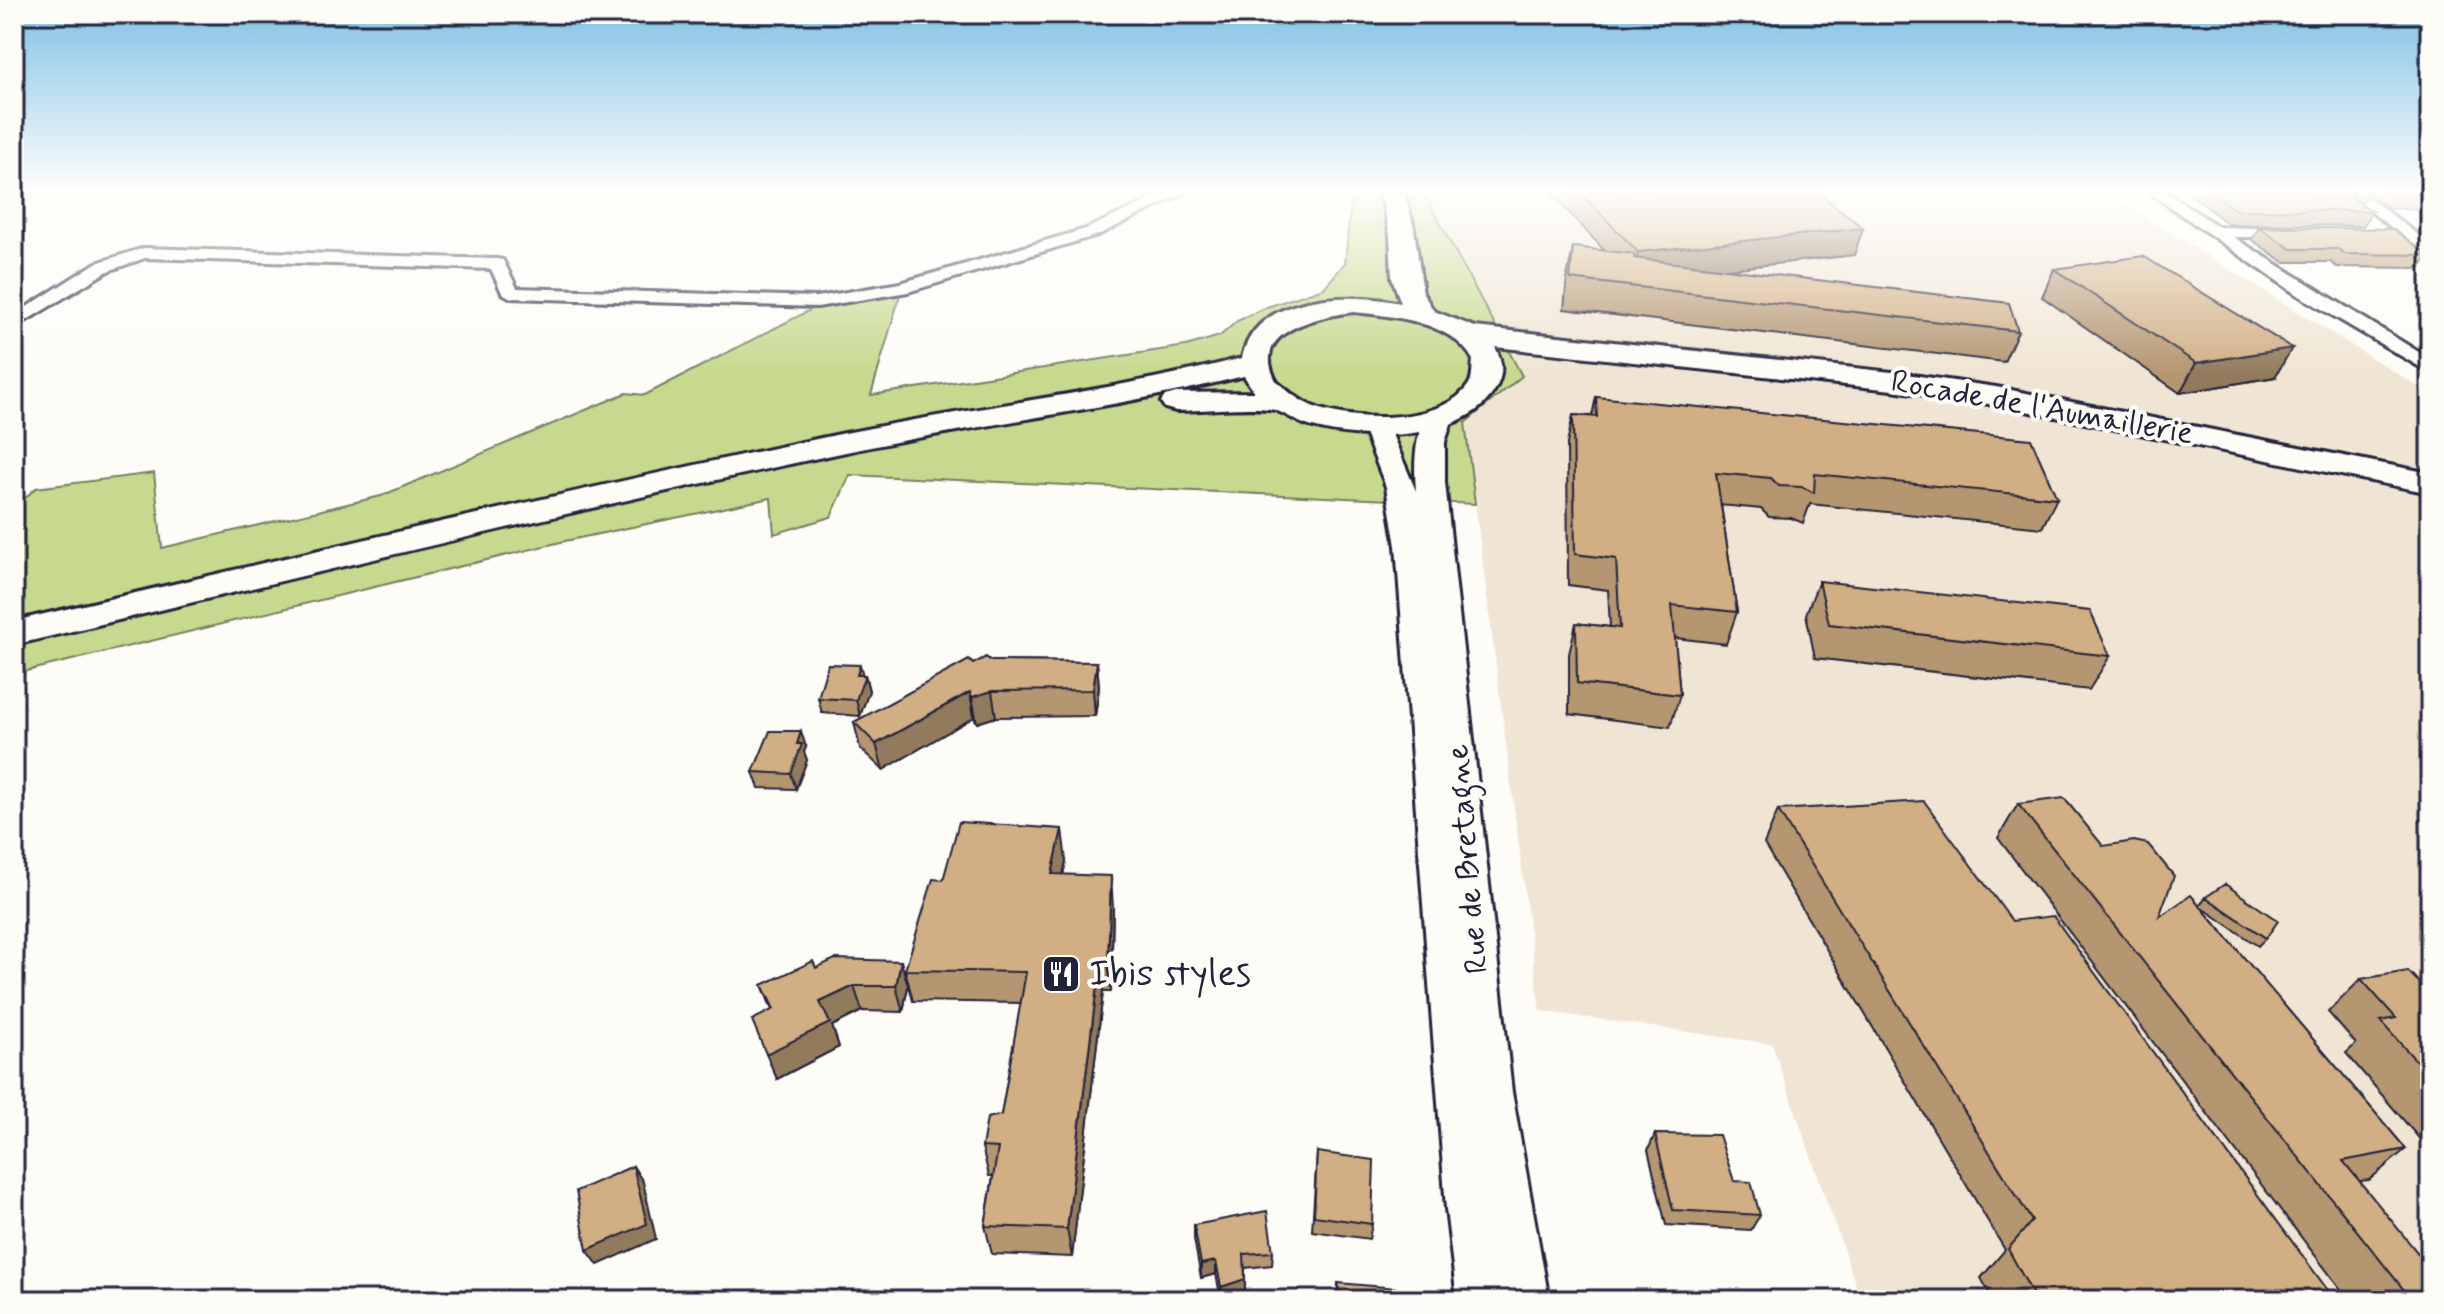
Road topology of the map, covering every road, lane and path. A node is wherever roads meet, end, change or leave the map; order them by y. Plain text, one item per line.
1 (1023, 252) edge
2 (1384, 252) edge
3 (1403, 252) edge
4 (2246, 252) edge
5 (1353, 304) junction
6 (1422, 313) junction
7 (14, 323) edge
8 (1467, 335) junction
9 (1651, 355) junction
10 (1255, 364) junction
11 (2430, 367) edge
12 (1486, 378) junction
13 (1282, 401) junction
14 (1030, 412) junction
15 (1439, 418) junction
16 (1376, 426) junction
17 (2430, 483) edge
18 (14, 633) edge
19 (1483, 1300) edge
20 (1523, 1300) edge

1 - 7 street
2 - 5 main road
3 - 6 main road
4 - 11 street
5 - 6 main road
5 - 10 main road
6 - 8 main road
8 - 9 main road, Rocade de l'Aumaillerie
8 - 12 main road
9 - 12 main road, Rocade de l'Aumaillerie
9 - 17 main road, Rocade de l'Aumaillerie
10 - 13 main road
10 - 14 main road
12 - 15 main road
13 - 14 main road
13 - 16 main road
14 - 18 main road
15 - 16 main road
15 - 20 main road, Rue de Bretagne
16 - 19 main road, Rue de Bretagne

